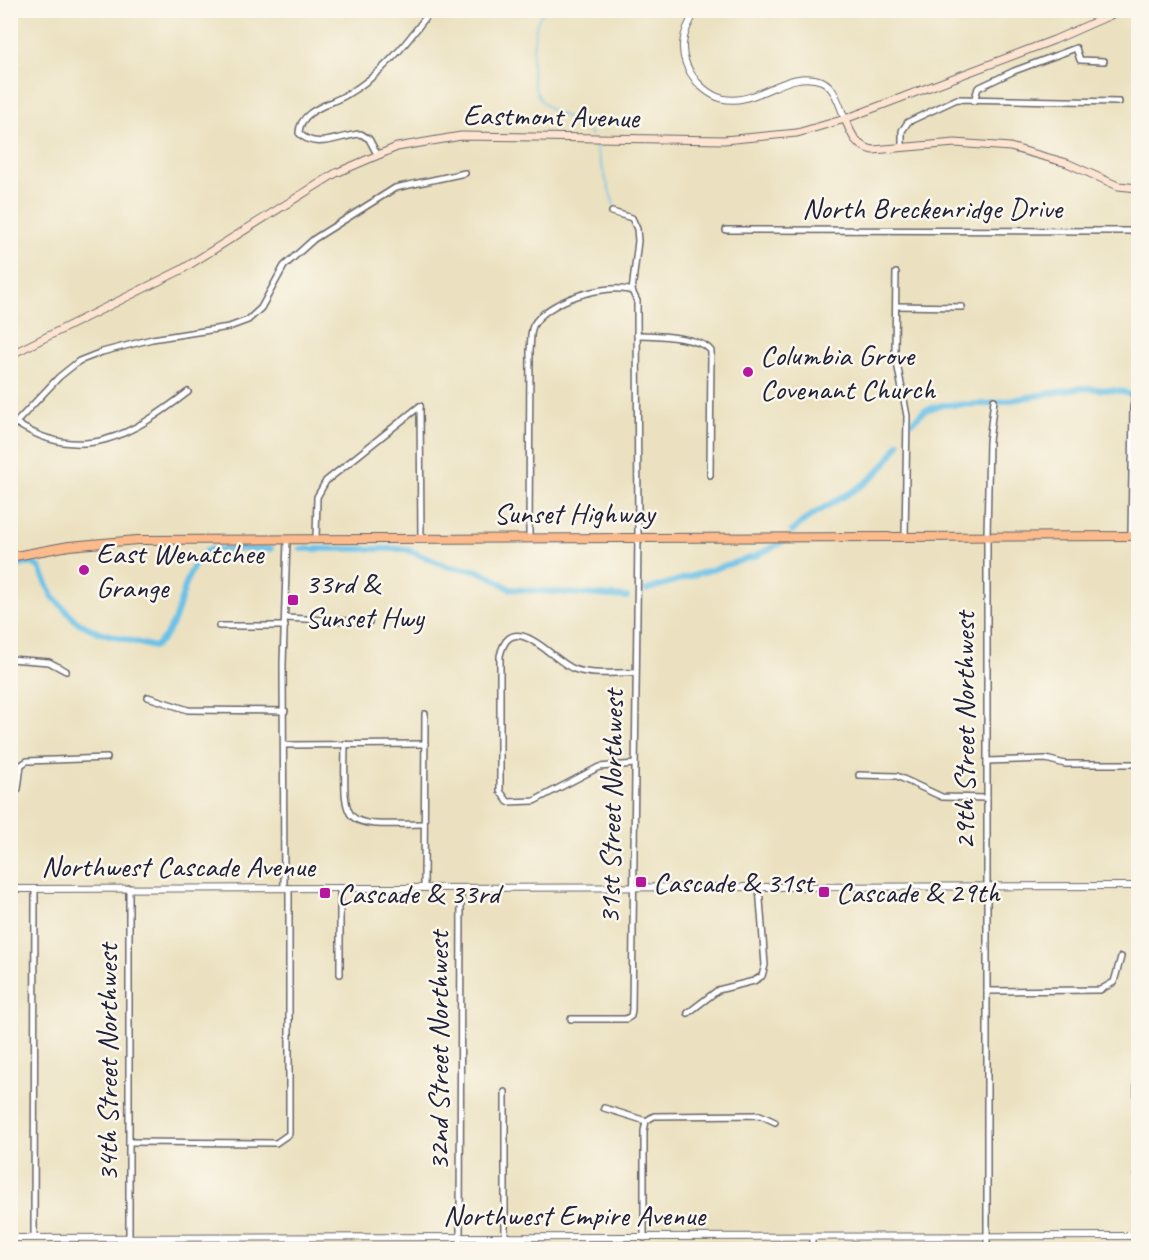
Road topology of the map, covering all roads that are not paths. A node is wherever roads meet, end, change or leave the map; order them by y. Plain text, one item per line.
1 (431, 10) edge
2 (697, 10) edge
3 (1122, 10) edge
4 (1104, 61) dead end
5 (974, 101) junction
6 (1119, 102) dead end
7 (845, 119) junction
8 (902, 148) junction
9 (376, 154) junction
10 (465, 173) dead end
11 (1138, 188) edge
12 (612, 212) dead end
13 (726, 230) dead end
14 (1138, 231) edge
15 (896, 273) dead end
16 (632, 291) junction
17 (896, 306) junction
18 (962, 307) dead end
19 (637, 335) junction
20 (10, 355) edge
21 (1138, 390) edge
22 (188, 392) dead end
23 (994, 400) dead end
24 (16, 423) junction
25 (10, 429) edge
26 (710, 476) dead end
27 (987, 536) junction
28 (1135, 536) edge
29 (529, 537) junction
30 (638, 537) junction
31 (905, 537) junction
32 (421, 538) junction
33 (316, 539) junction
34 (287, 540) junction
35 (10, 556) edge
36 (285, 618) junction
37 (369, 622) dead end
38 (219, 626) dead end
39 (285, 626) junction
40 (10, 659) edge
41 (66, 671) dead end
42 (636, 673) junction
43 (148, 697) dead end
44 (285, 711) junction
45 (425, 714) dead end
46 (285, 744) junction
47 (345, 744) junction
48 (425, 744) junction
49 (107, 758) dead end
50 (987, 761) junction
51 (634, 764) junction
52 (1138, 764) edge
53 (860, 775) dead end
54 (10, 795) edge
55 (987, 798) junction
56 (424, 824) junction
57 (986, 886) junction
58 (1138, 886) edge
59 (633, 887) junction
60 (759, 887) junction
61 (129, 888) junction
62 (286, 888) junction
63 (340, 888) junction
64 (424, 888) junction
65 (461, 888) junction
66 (10, 889) edge
67 (35, 889) junction
68 (1121, 957) dead end
69 (340, 974) dead end
70 (987, 991) junction
71 (688, 1013) dead end
72 (570, 1019) dead end
73 (1137, 1084) edge
74 (505, 1092) dead end
75 (604, 1108) dead end
76 (646, 1121) junction
77 (775, 1122) dead end
78 (129, 1142) junction
79 (1138, 1236) edge
80 (34, 1237) junction
81 (987, 1237) junction
82 (10, 1238) edge
83 (129, 1238) junction
84 (460, 1238) junction
85 (505, 1238) junction
86 (644, 1238) junction
87 (812, 1238) junction
88 (460, 1250) edge
89 (812, 1250) edge
90 (987, 1250) edge

1 - 9 street
2 - 7 street
3 - 7 main road, Eastmont Avenue
4 - 5 street
5 - 6 street
5 - 8 street
7 - 8 main road
7 - 9 main road, Eastmont Avenue
8 - 11 main road
9 - 20 main road, Eastmont Avenue
10 - 24 street
12 - 16 street, 31st Street Northwest
13 - 14 street, North Breckenridge Drive
15 - 17 street
16 - 19 street, 31st Street Northwest
16 - 29 street
17 - 18 street
17 - 31 street
19 - 26 street
19 - 30 street, 31st Street Northwest
21 - 28 street
22 - 24 street
23 - 27 street, 29th Street Northwest
24 - 25 street
27 - 28 highway, Sunset Highway
27 - 31 highway, Sunset Highway
27 - 50 street, 29th Street Northwest
29 - 30 highway, Sunset Highway
29 - 32 highway, Sunset Highway
30 - 31 highway, Sunset Highway
30 - 42 street, 31st Street Northwest
32 - 33 highway, Sunset Highway
32 - 33 street
33 - 34 highway, Sunset Highway
34 - 35 highway, Sunset Highway
34 - 36 street
36 - 37 street
36 - 39 street
38 - 39 street
39 - 44 street
40 - 41 street
42 - 51 street, 31st Street Northwest
42 - 51 street
43 - 44 street
44 - 46 street
45 - 48 street
46 - 47 street
46 - 62 street
47 - 48 street
47 - 56 street
48 - 56 street
49 - 54 street
50 - 52 street
50 - 55 street, 29th Street Northwest
51 - 59 street, 31st Street Northwest
53 - 55 street
55 - 57 street, 29th Street Northwest
56 - 64 street
57 - 58 street, Northwest Cascade Avenue
57 - 60 street, Northwest Cascade Avenue
57 - 70 street, 29th Street Northwest
59 - 60 street, Northwest Cascade Avenue
59 - 65 street, Northwest Cascade Avenue
59 - 72 street, 31st Street Northwest
60 - 71 street
61 - 62 street, Northwest Cascade Avenue
61 - 67 street, Northwest Cascade Avenue
61 - 78 street, 34th Street Northwest
62 - 63 street, Northwest Cascade Avenue
62 - 78 street
63 - 64 street, Northwest Cascade Avenue
63 - 69 street
64 - 65 street, Northwest Cascade Avenue
65 - 84 street, 32nd Street Northwest
66 - 67 street, Northwest Cascade Avenue
67 - 80 street
68 - 70 street
70 - 81 street, 29th Street Northwest
73 - 79 street
74 - 85 street
75 - 76 street
76 - 77 street
76 - 86 street
78 - 83 street, 34th Street Northwest
79 - 81 street, Northwest Empire Avenue
80 - 82 street, Northwest Empire Avenue
80 - 83 street, Northwest Empire Avenue
81 - 87 street, Northwest Empire Avenue
81 - 90 street, 29th Street Northwest
83 - 84 street, Northwest Empire Avenue
84 - 85 street, Northwest Empire Avenue
84 - 88 street, 32nd Street Northwest
85 - 86 street, Northwest Empire Avenue
86 - 87 street, Northwest Empire Avenue
87 - 89 street

